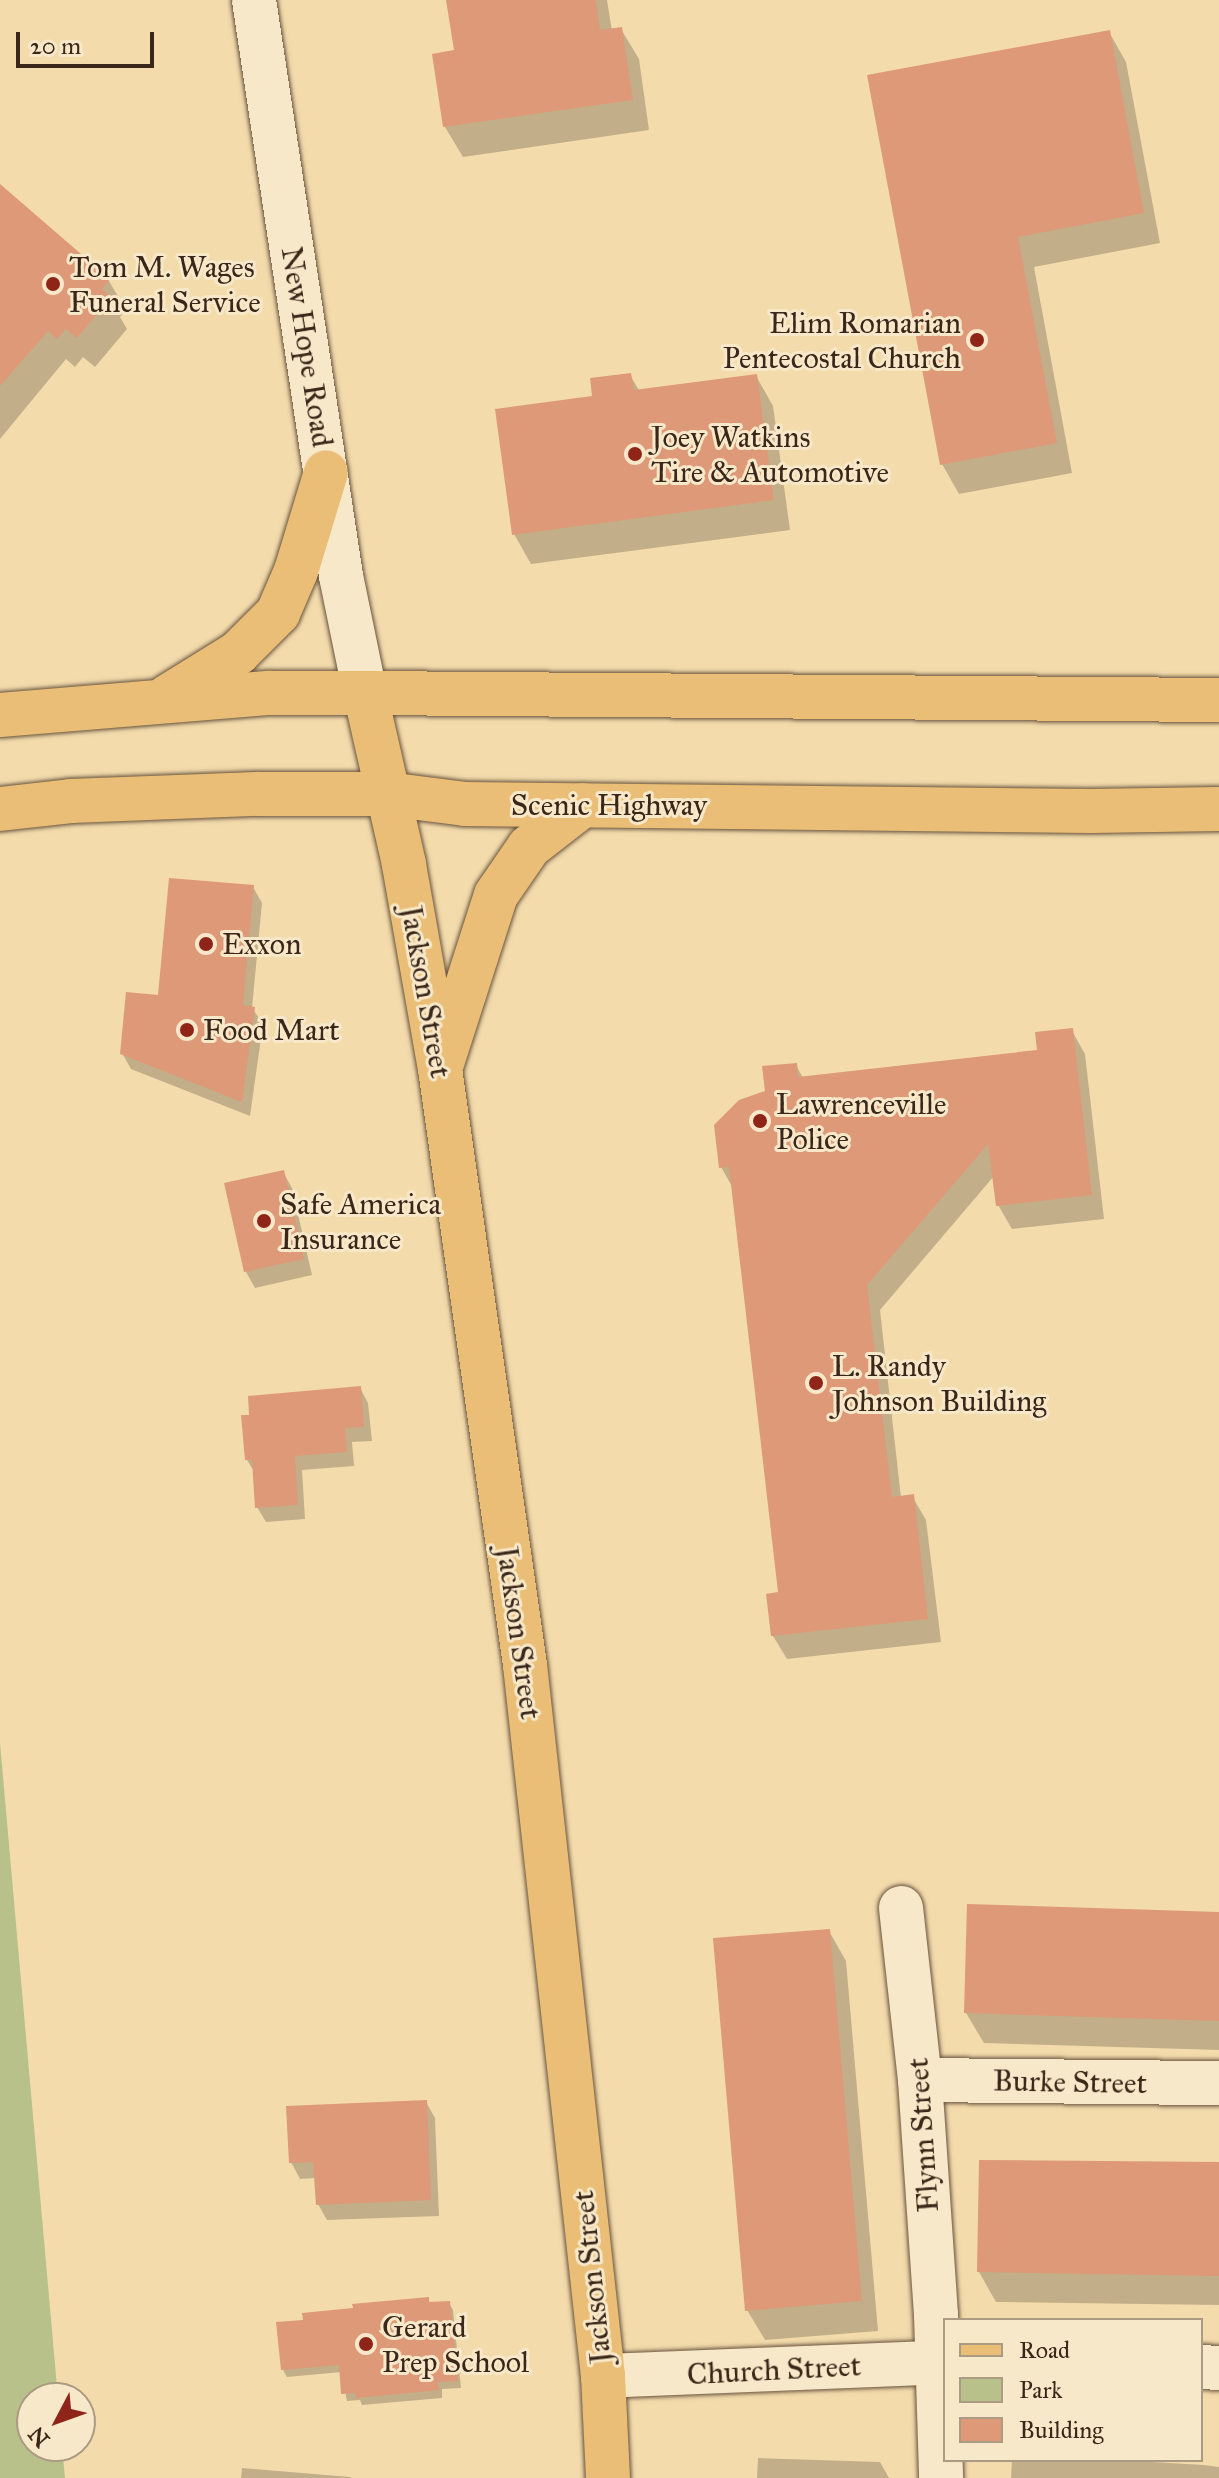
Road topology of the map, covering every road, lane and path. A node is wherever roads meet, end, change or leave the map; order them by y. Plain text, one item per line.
1 (254, 0) edge
2 (326, 472) junction
3 (365, 693) junction
4 (1219, 700) edge
5 (158, 702) junction
6 (0, 715) edge
7 (387, 794) junction
8 (583, 805) junction
9 (0, 809) edge
10 (1219, 809) edge
11 (440, 1069) junction
12 (901, 1908) dead end
13 (920, 2080) junction
14 (1219, 2083) edge
15 (941, 2362) edge
16 (603, 2376) junction
17 (608, 2478) edge
18 (941, 2478) edge

1 - 2 street, New Hope Road
2 - 3 street, New Hope Road
2 - 5 main road
3 - 4 main road
3 - 5 main road
3 - 7 main road, Jackson Street
5 - 6 main road
7 - 8 main road, Scenic Highway
7 - 9 main road, Scenic Highway
7 - 11 main road, Jackson Street
8 - 10 main road, Scenic Highway
8 - 11 main road
11 - 16 main road, Jackson Street
12 - 13 street, Flynn Street
13 - 14 street, Burke Street
13 - 15 street, Flynn Street
15 - 16 street, Church Street
15 - 18 street, Flynn Street
16 - 17 main road, Jackson Street

